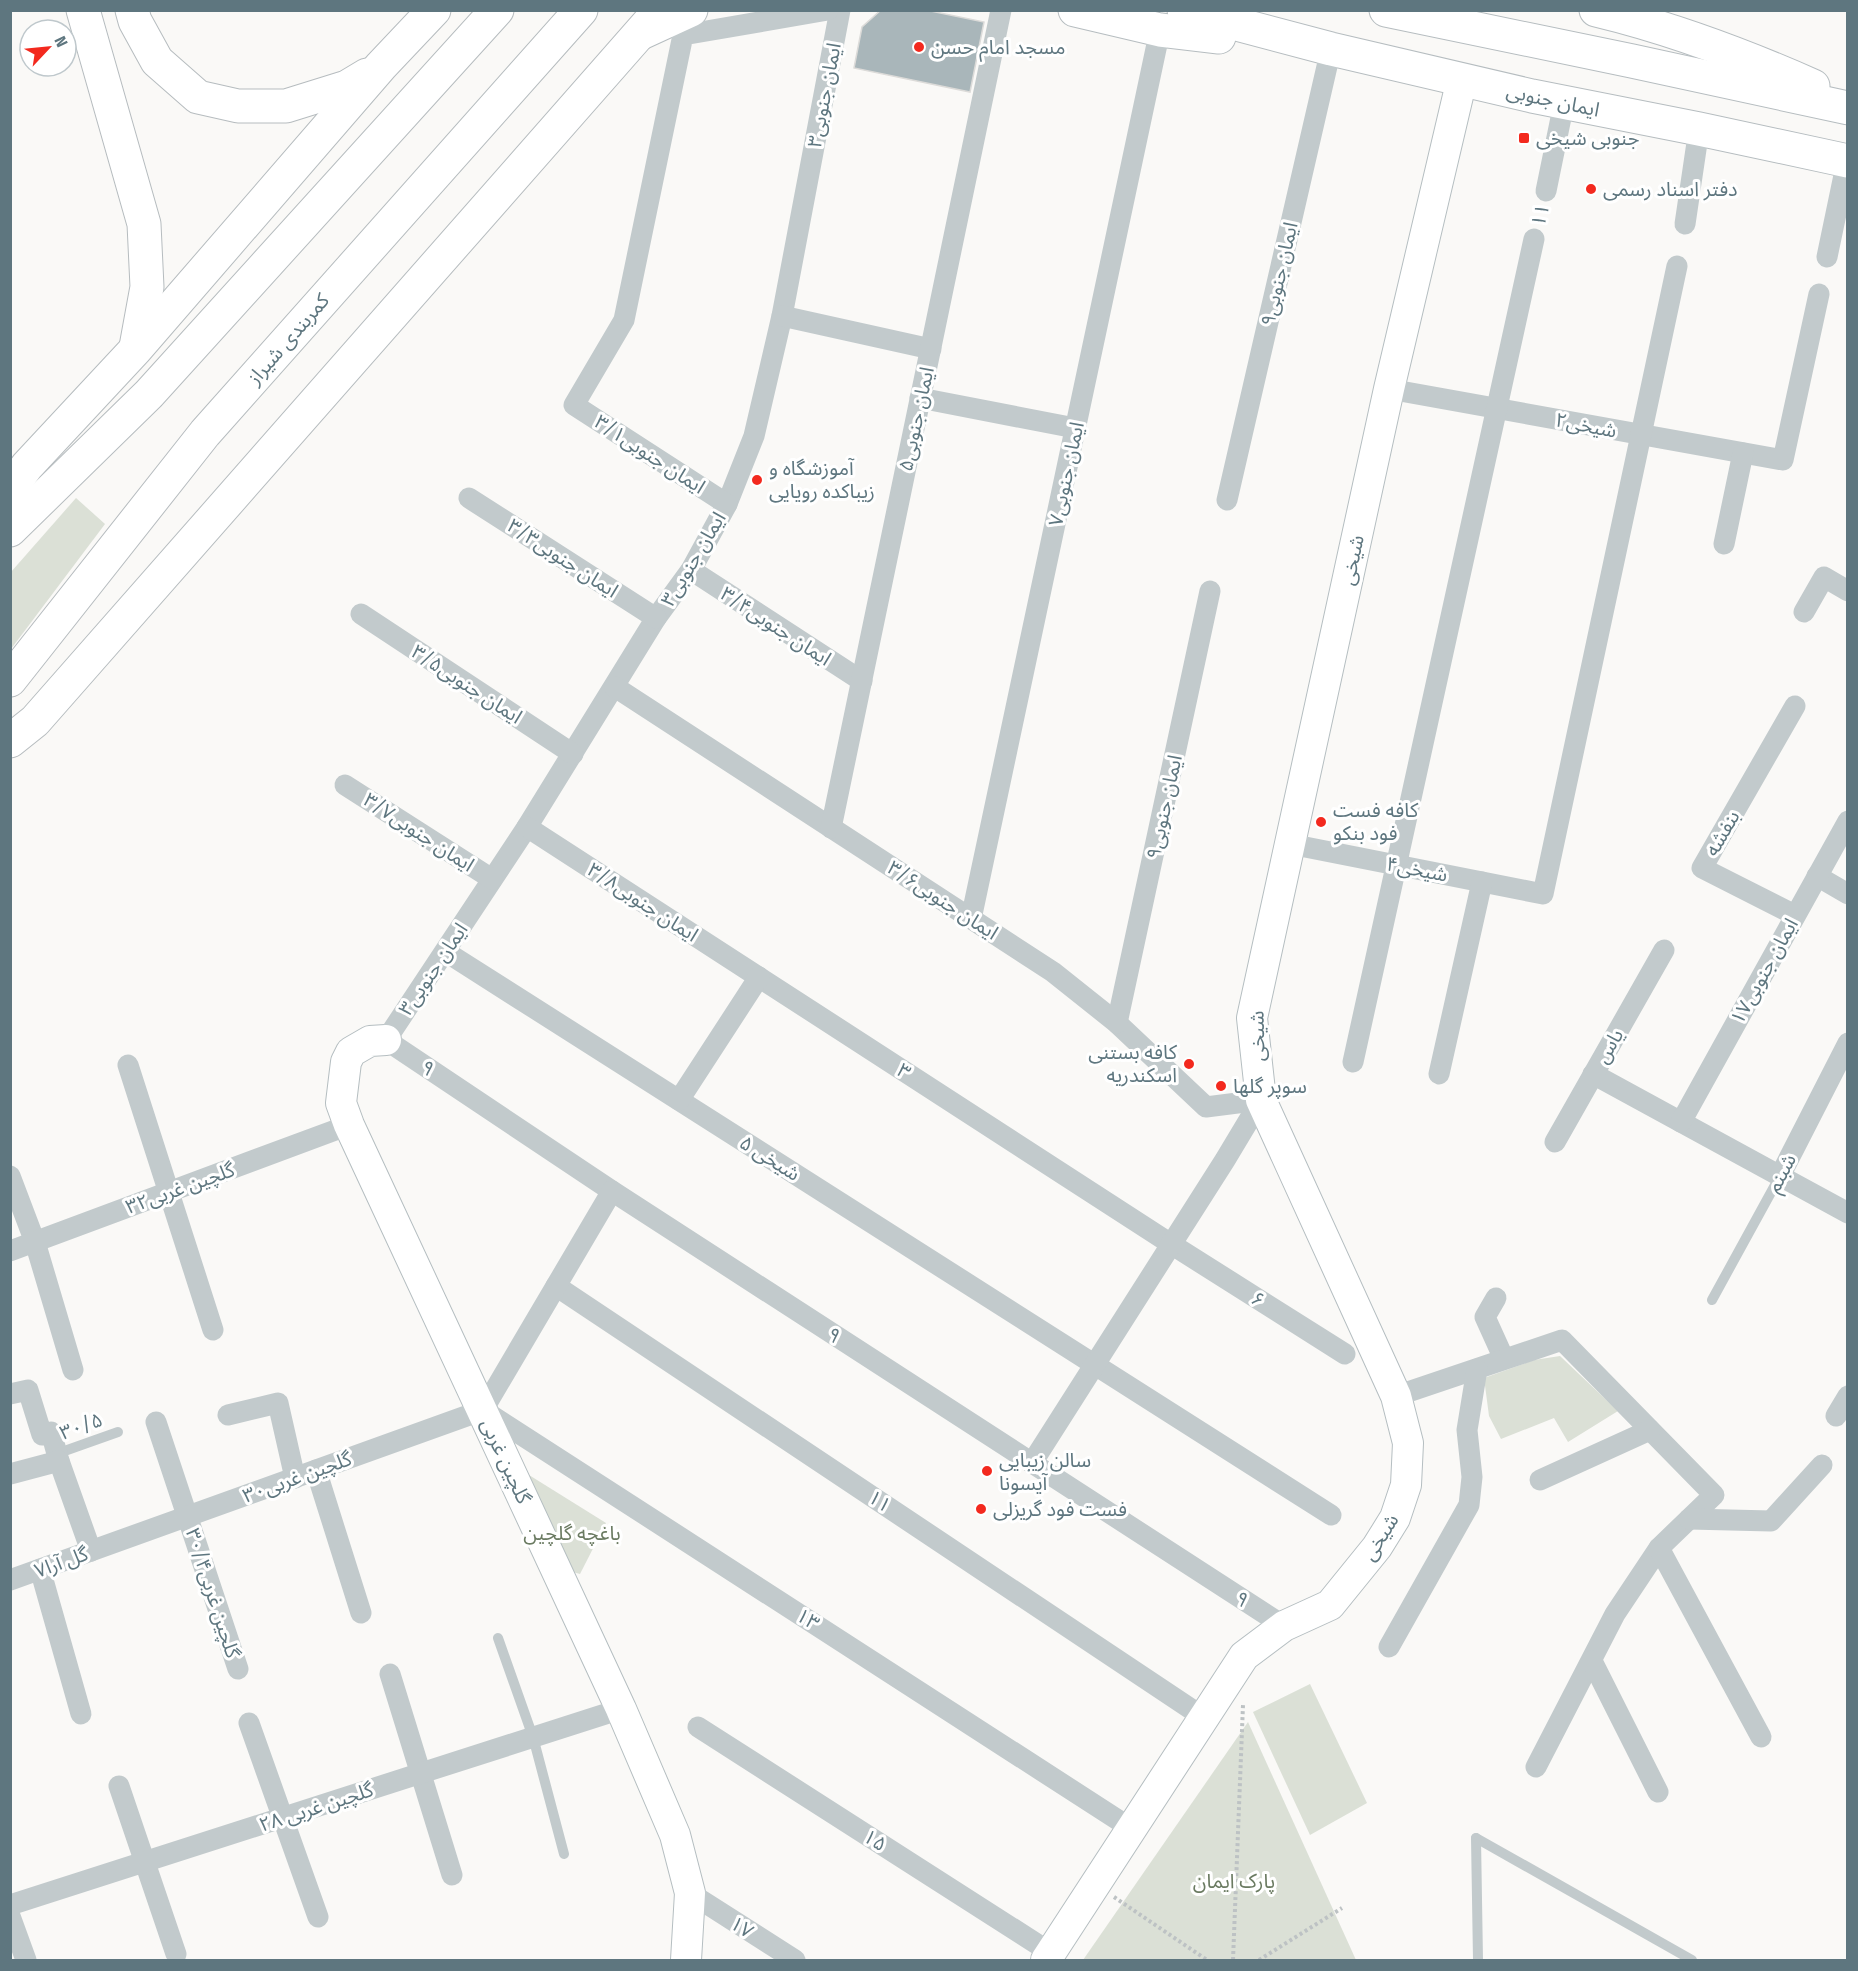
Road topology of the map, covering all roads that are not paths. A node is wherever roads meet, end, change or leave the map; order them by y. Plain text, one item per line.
1 (83, 10) edge
2 (132, 10) edge
3 (434, 10) edge
4 (497, 10) edge
5 (580, 10) edge
6 (828, 10) edge
7 (840, 10) edge
8 (1000, 10) edge
9 (1075, 10) edge
10 (1386, 10) edge
11 (1596, 10) edge
12 (1653, 18) edge
13 (1172, 20) edge
14 (651, 22) edge
15 (687, 23) edge
16 (1331, 49) junction
17 (381, 66) junction
18 (1462, 79) junction
19 (1848, 101) edge
20 (1564, 103) junction
21 (1848, 108) edge
22 (1700, 129) junction
23 (1847, 161) edge
24 (1546, 191) dead end
25 (1685, 224) dead end
26 (1534, 239) dead end
27 (1827, 257) dead end
28 (1677, 266) dead end
29 (1819, 294) dead end
30 (782, 316) junction
31 (136, 349) junction
32 (931, 349) junction
33 (1389, 389) junction
34 (920, 398) junction
35 (1497, 408) junction
36 (1076, 428) junction
37 (1641, 435) junction
38 (1743, 453) junction
39 (10, 489) edge
40 (469, 498) dead end
41 (1227, 500) dead end
42 (727, 504) junction
43 (10, 530) edge
44 (1724, 544) dead end
45 (691, 570) junction
46 (1210, 591) dead end
47 (1848, 591) edge
48 (1804, 612) dead end
49 (362, 614) dead end
50 (656, 618) junction
51 (10, 680) edge
52 (862, 681) junction
53 (615, 687) junction
54 (1795, 706) dead end
55 (10, 741) edge
56 (573, 754) junction
57 (345, 785) dead end
58 (1848, 821) edge
59 (527, 827) junction
60 (831, 828) junction
61 (1290, 844) junction
62 (1396, 865) junction
63 (1817, 876) junction
64 (492, 879) junction
65 (1482, 882) junction
66 (1848, 894) edge
67 (1795, 915) junction
68 (971, 919) junction
69 (1664, 950) dead end
70 (446, 952) junction
71 (759, 977) junction
72 (1117, 1023) junction
73 (386, 1040) junction
74 (1848, 1044) edge
75 (1353, 1062) dead end
76 (128, 1065) dead end
77 (1439, 1074) dead end
78 (1593, 1074) junction
79 (679, 1100) junction
80 (1261, 1100) junction
81 (345, 1114) junction
82 (1681, 1122) junction
83 (1555, 1142) dead end
84 (10, 1176) edge
85 (1780, 1176) junction
86 (170, 1191) junction
87 (612, 1191) junction
88 (1848, 1213) edge
89 (35, 1242) junction
90 (1171, 1244) junction
91 (10, 1251) edge
92 (556, 1286) junction
93 (1496, 1298) dead end
94 (1712, 1300) dead end
95 (213, 1330) dead end
96 (1345, 1354) dead end
97 (1504, 1359) junction
98 (1094, 1364) junction
99 (1477, 1369) junction
100 (73, 1370) dead end
101 (10, 1394) edge
102 (1396, 1396) junction
103 (1848, 1396) edge
104 (483, 1410) junction
105 (228, 1415) dead end
106 (1836, 1416) dead end
107 (156, 1422) dead end
108 (1650, 1430) junction
109 (118, 1432) dead end
110 (58, 1458) junction
111 (1032, 1463) junction
112 (1822, 1465) dead end
113 (316, 1470) junction
114 (10, 1474) edge
115 (295, 1478) junction
116 (1540, 1480) dead end
117 (1331, 1515) dead end
118 (189, 1516) junction
119 (1689, 1519) junction
120 (101, 1548) junction
121 (1659, 1548) junction
122 (40, 1569) junction
123 (10, 1580) edge
124 (361, 1613) dead end
125 (1284, 1626) junction
126 (498, 1638) dead end
127 (1389, 1647) dead end
128 (1592, 1661) junction
129 (238, 1669) dead end
130 (390, 1674) dead end
131 (621, 1709) junction
132 (81, 1714) dead end
133 (1203, 1717) junction
134 (249, 1723) dead end
135 (698, 1727) dead end
136 (533, 1737) junction
137 (1761, 1737) dead end
138 (1536, 1767) dead end
139 (422, 1773) junction
140 (119, 1786) dead end
141 (1658, 1792) dead end
142 (284, 1817) junction
143 (1132, 1829) junction
144 (564, 1854) dead end
145 (144, 1862) junction
146 (452, 1875) dead end
147 (690, 1893) junction
148 (10, 1905) edge
149 (10, 1916) edge
150 (318, 1917) dead end
151 (176, 1954) dead end
152 (1049, 1957) edge
153 (26, 1960) edge
154 (686, 1960) edge
155 (795, 1960) edge
156 (1478, 1960) edge
157 (1692, 1960) edge

1 - 31 main road
2 - 17 main road
3 - 17 main road
4 - 43 main road
5 - 51 main road, کمربندی شیراز
6 - 15 street
7 - 30 street, ایمان جنوبی۳
8 - 32 street, ایمان جنوبی۵
9 - 13 main road, ایمان جنوبی
10 - 21 main road
11 - 12 main road
12 - 19 main road
13 - 16 main road, ایمان جنوبی
13 - 36 street, ایمان جنوبی۷
14 - 15 main road
14 - 55 main road
15 - 42 street, ایمان جنوبی۳/۱
16 - 18 main road, ایمان جنوبی
16 - 41 street, ایمان جنوبی۹
17 - 31 main road
18 - 20 main road, ایمان جنوبی
18 - 33 street, شیخی
20 - 22 main road, ایمان جنوبی
20 - 24 street
22 - 23 main road, ایمان جنوبی
22 - 25 street
23 - 27 street
26 - 35 street
28 - 37 street
29 - 38 street, شیخی۲
30 - 32 street
30 - 42 street, ایمان جنوبی۳
31 - 39 main road
32 - 34 street, ایمان جنوبی۵
33 - 35 street, شیخی۲
33 - 61 street, شیخی
34 - 36 street
34 - 52 street, ایمان جنوبی۵
35 - 37 street, شیخی۲
35 - 62 street
36 - 68 street, ایمان جنوبی۷
37 - 38 street, شیخی۲
37 - 65 street, شیخی۴
38 - 44 street
40 - 50 street, ایمان جنوبی۳/۳
42 - 45 street, ایمان جنوبی۳
45 - 50 street, ایمان جنوبی۳
45 - 52 street, ایمان جنوبی۳/۴
46 - 72 street, ایمان جنوبی۹
47 - 48 street
49 - 56 street, ایمان جنوبی۳/۵
50 - 53 street, ایمان جنوبی۳
52 - 60 street, ایمان جنوبی۵
53 - 56 street, ایمان جنوبی۳
53 - 60 street, ایمان جنوبی۳/۶
54 - 67 street, بنفشه
56 - 59 street, ایمان جنوبی۳
57 - 64 street, ایمان جنوبی۳/۷
58 - 63 street, ایمان جنوبی۱۷
59 - 64 street, ایمان جنوبی۳
59 - 71 street, ایمان جنوبی۳/۸
60 - 68 street, ایمان جنوبی۳/۶
61 - 62 street, شیخی۴
61 - 80 street, شیخی
62 - 65 street, شیخی۴
62 - 75 street
63 - 66 street
63 - 67 street, ایمان جنوبی۱۷
64 - 70 street, ایمان جنوبی۳
65 - 77 street
67 - 82 street, ایمان جنوبی۱۷
68 - 72 street, ایمان جنوبی۳/۶
69 - 78 street, یاس
70 - 73 street, ایمان جنوبی۳
70 - 79 street, شیخی ۵
71 - 79 street
71 - 90 street, ۳
72 - 80 street, ایمان جنوبی۳/۶
73 - 81 street
73 - 87 street, ۹
74 - 85 street, شبنم
76 - 86 street
78 - 82 street
78 - 83 street, یاس
79 - 98 street, شیخی ۵
80 - 90 street
80 - 102 street, شیخی
81 - 86 street, گلچین غربی۳۲
81 - 104 street, گلچین غربی
82 - 85 street
84 - 89 street
85 - 88 street
85 - 94 lane, شبنم
86 - 89 street, گلچین غربی۳۲
86 - 95 street
87 - 92 street
87 - 111 street, ۹
89 - 91 street, گلچین غربی۳۲
89 - 100 street
90 - 96 street, ۶
90 - 98 street
92 - 104 street
92 - 133 street, ۱۱
93 - 97 street
97 - 99 street
97 - 108 street
98 - 111 street
98 - 117 street, شیخی ۵
99 - 102 street
99 - 127 street
101 - 110 street
102 - 125 street, شیخی
103 - 106 street
104 - 113 street, گلچین غربی۳۰
104 - 131 street, گلچین غربی
104 - 143 street, ۱۳
105 - 115 street
107 - 118 street, گلچین غربی۳۰/۴
108 - 116 street
108 - 119 street
109 - 110 lane, ۳۰/۵
110 - 114 street
110 - 120 street
111 - 125 street, ۹
112 - 119 street
113 - 115 street, گلچین غربی۳۰
113 - 124 street
115 - 118 street, گلچین غربی۳۰
118 - 120 street, گلچین غربی۳۰
118 - 129 street, گلچین غربی۳۰/۴
119 - 121 street
120 - 122 street, گل آرا۷
121 - 128 street
121 - 137 street
122 - 123 street, گل آرا۷
122 - 132 street
125 - 133 street, شیخی
126 - 136 lane
128 - 138 street
128 - 141 street
130 - 139 street
131 - 136 street, گلچین غربی ۲۸
131 - 147 street, گلچین غربی
133 - 143 street, شیخی
134 - 142 street
135 - 152 street, ۱۵
136 - 139 street, گلچین غربی ۲۸
136 - 144 lane
139 - 142 street, گلچین غربی ۲۸
139 - 146 street
140 - 145 street
142 - 145 street, گلچین غربی ۲۸
142 - 150 street
143 - 152 street, شیخی
145 - 148 street, گلچین غربی ۲۸
145 - 151 street
147 - 154 street, گلچین غربی
147 - 155 street, ۱۷
149 - 153 street
156 - 157 lane

